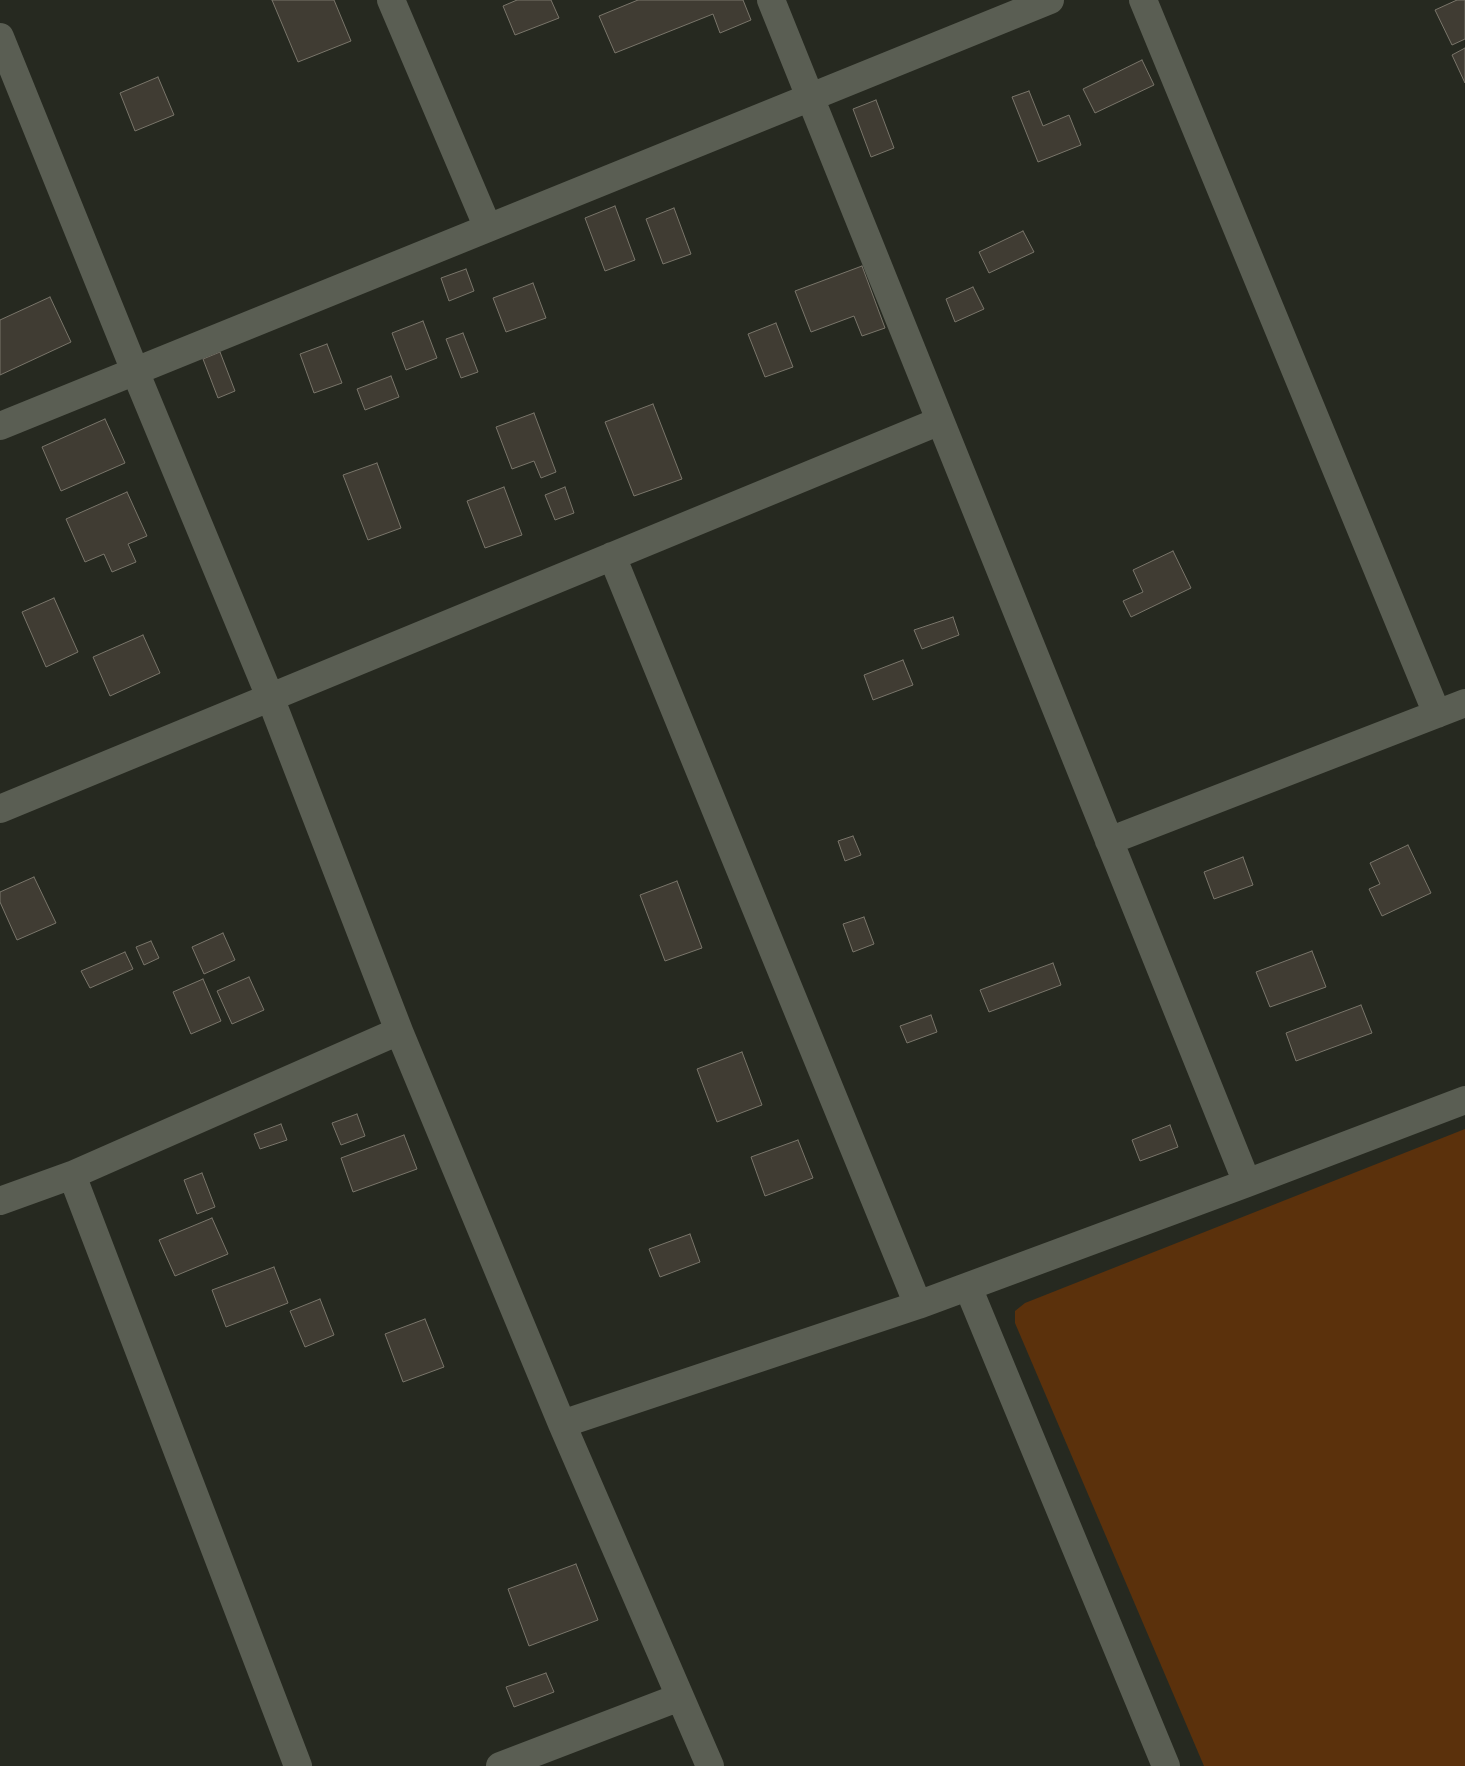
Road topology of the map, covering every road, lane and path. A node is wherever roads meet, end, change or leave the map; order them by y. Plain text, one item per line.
1 (391, 0) edge
2 (772, 0) edge
3 (1050, 0) edge
4 (1143, 0) edge
5 (0, 37) edge
6 (810, 97) junction
7 (488, 228) junction
8 (135, 371) junction
9 (940, 421) junction
10 (0, 426) edge
11 (612, 556) junction
12 (270, 697) junction
13 (1465, 704) edge
14 (1438, 714) junction
15 (0, 809) edge
16 (1109, 841) junction
17 (399, 1031) junction
18 (1465, 1100) edge
19 (72, 1175) junction
20 (1247, 1184) junction
21 (0, 1201) edge
22 (968, 1287) junction
23 (918, 1305) junction
24 (562, 1424) junction
25 (680, 1697) junction
26 (298, 1766) edge
27 (500, 1766) edge
28 (710, 1766) edge
29 (1166, 1766) edge

1 - 7 street
2 - 6 street
3 - 6 street
4 - 14 street
5 - 8 street
6 - 7 street
6 - 9 street
7 - 8 street
8 - 10 street
8 - 12 street
9 - 11 street
9 - 16 street
11 - 12 street
11 - 23 street
12 - 15 street
12 - 17 street
13 - 14 street
14 - 16 street
16 - 20 street
17 - 19 street
17 - 24 street
18 - 20 street
19 - 21 street
19 - 26 street
20 - 22 street
22 - 23 street
22 - 29 street
23 - 24 street
24 - 25 street
25 - 27 street
25 - 28 street

